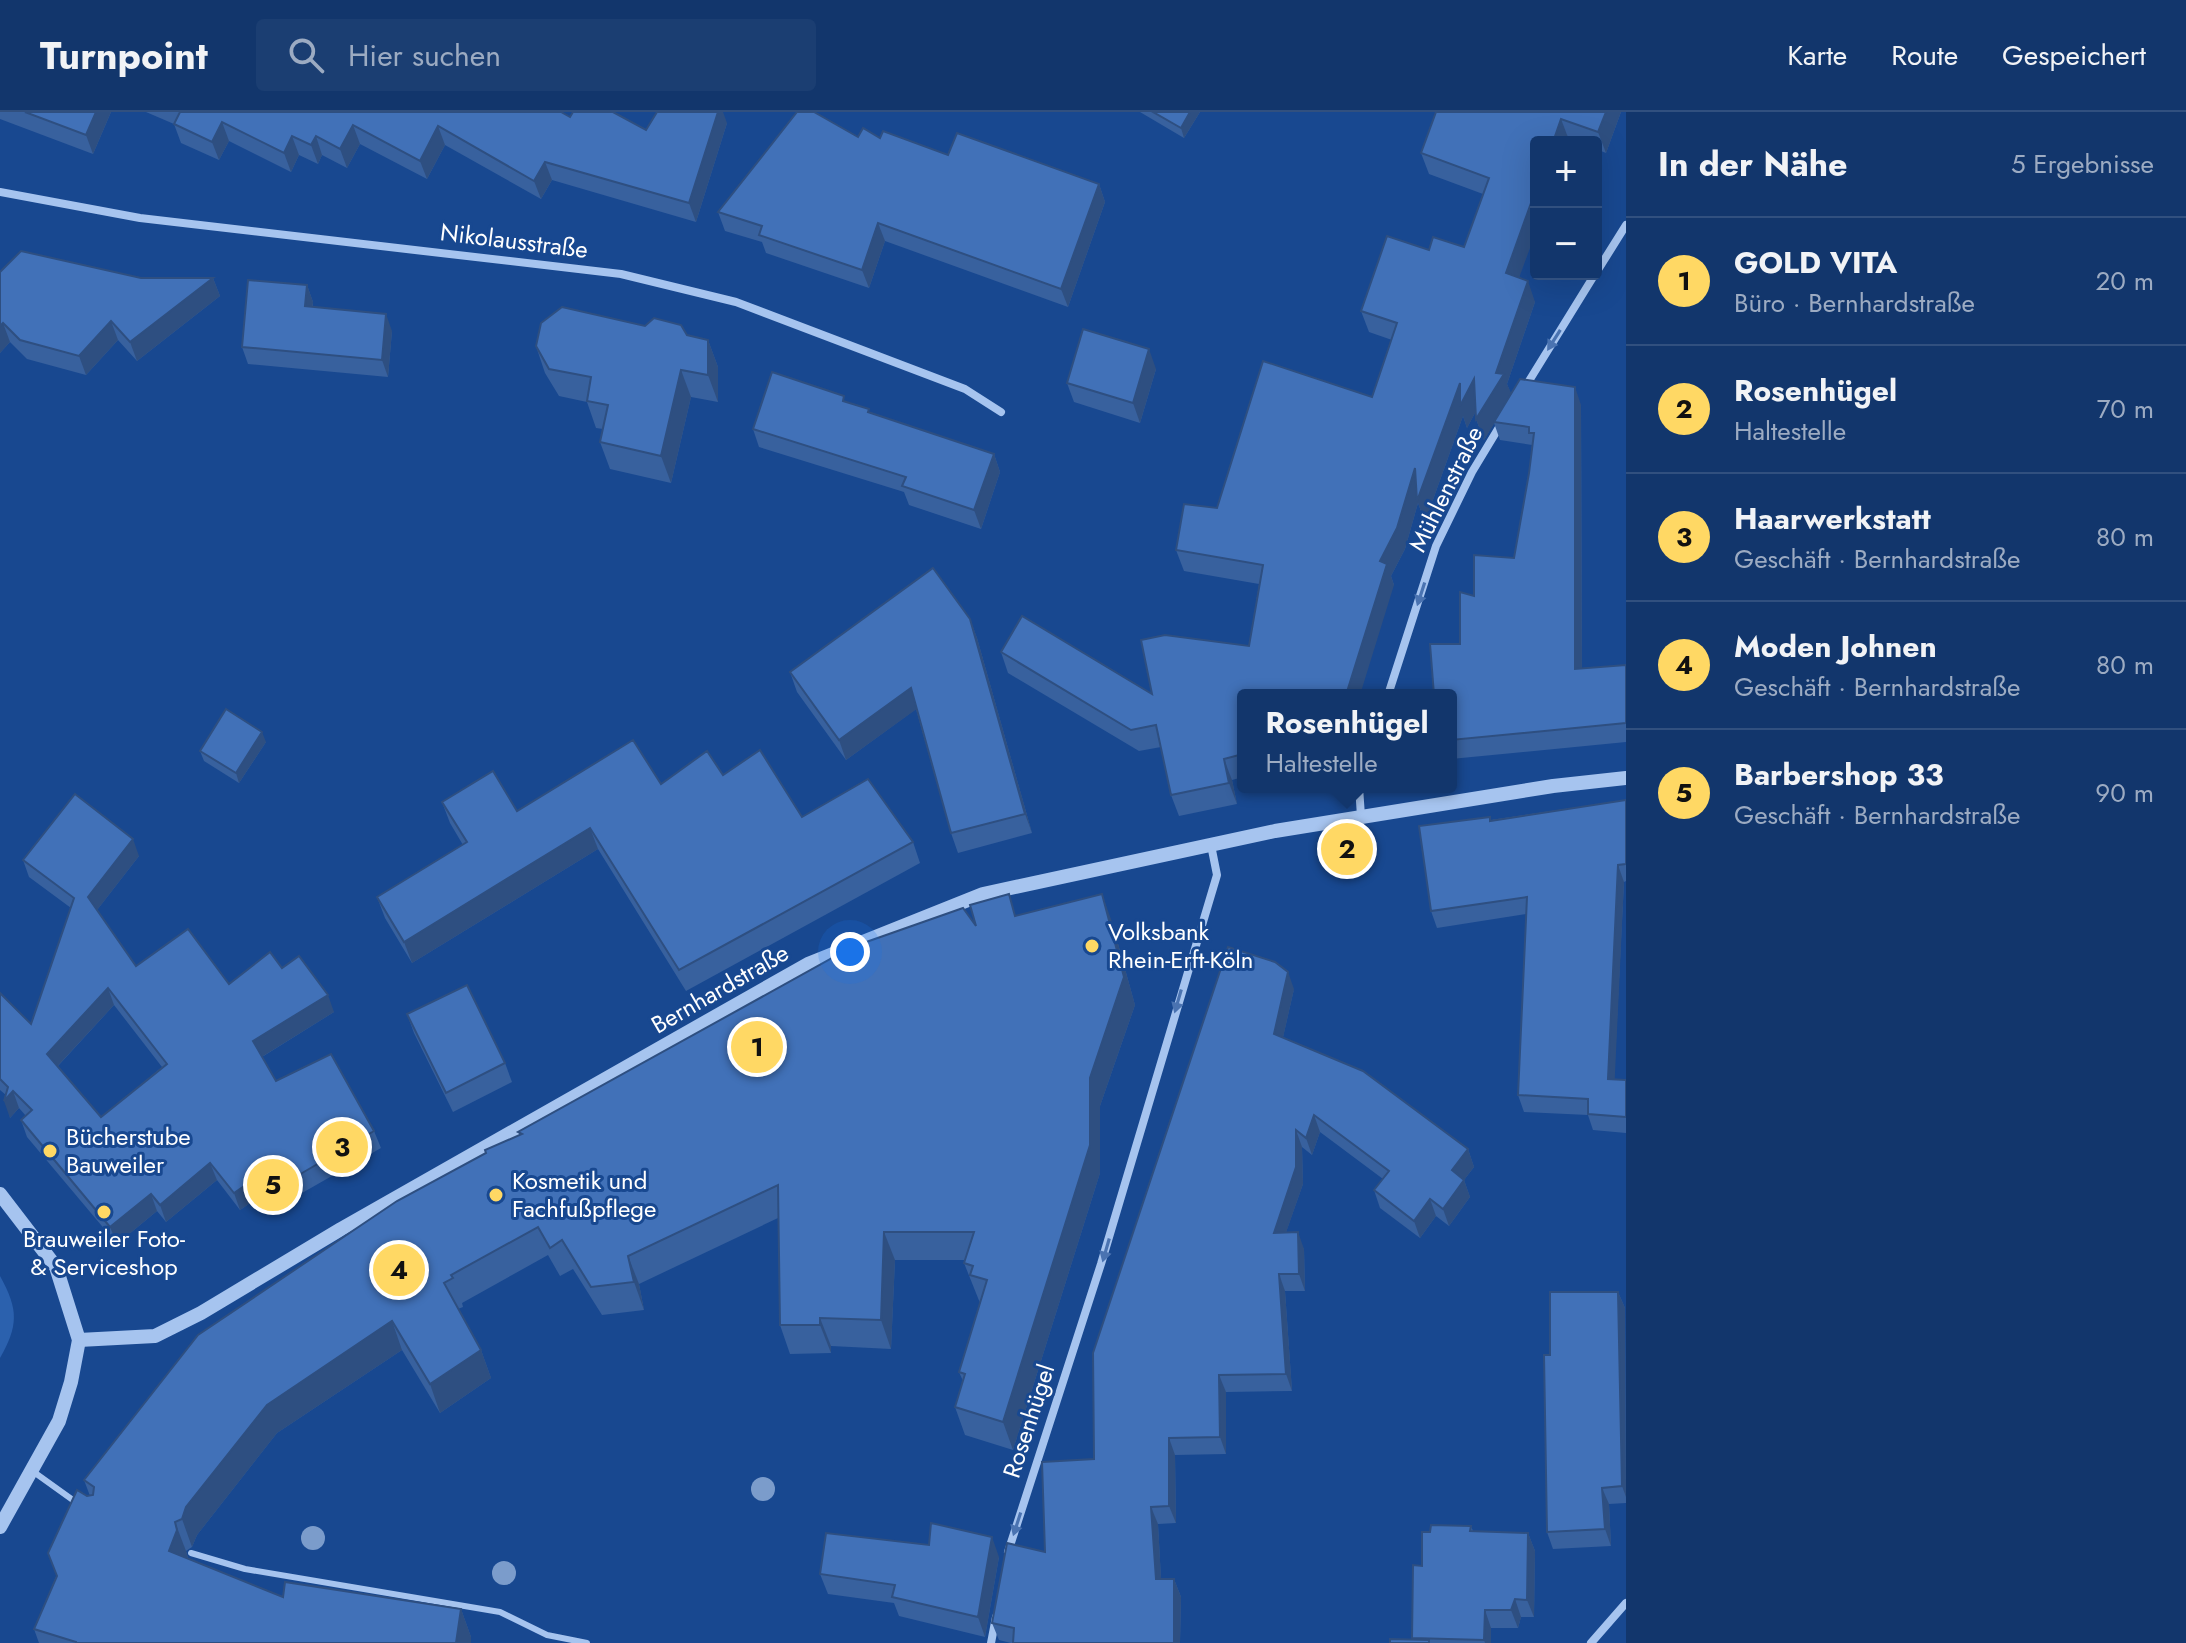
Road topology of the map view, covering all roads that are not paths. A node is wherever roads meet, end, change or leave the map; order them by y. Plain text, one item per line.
1 (0, 192) edge
2 (1626, 227) edge
3 (1602, 265) edge
4 (1592, 280) edge
5 (1521, 393) edge
6 (1001, 412) dead end
7 (1505, 419) edge
8 (1390, 689) edge
9 (1626, 778) edge
10 (1359, 793) edge
11 (1361, 816) junction
12 (1211, 845) junction
13 (0, 1194) edge
14 (79, 1340) junction
15 (31, 1470) junction
16 (88, 1511) edge
17 (0, 1527) edge
18 (191, 1553) dead end
19 (1005, 1568) edge
20 (1626, 1603) edge
21 (996, 1613) edge
22 (587, 1643) edge
23 (991, 1643) edge
24 (1591, 1643) edge

1 - 6 street, Nikolausstraße
2 - 3 street
4 -> 5 street
7 -> 8 street, Mühlenstraße
9 - 11 street, Bernhardstraße
10 - 11 street
11 - 12 street, Bernhardstraße
12 - 14 street, Bernhardstraße
12 -> 19 street, Rosenhügel
13 - 14 street
14 - 15 street
15 - 16 lane
15 - 17 street
18 - 22 lane
20 - 24 street
21 - 23 street

